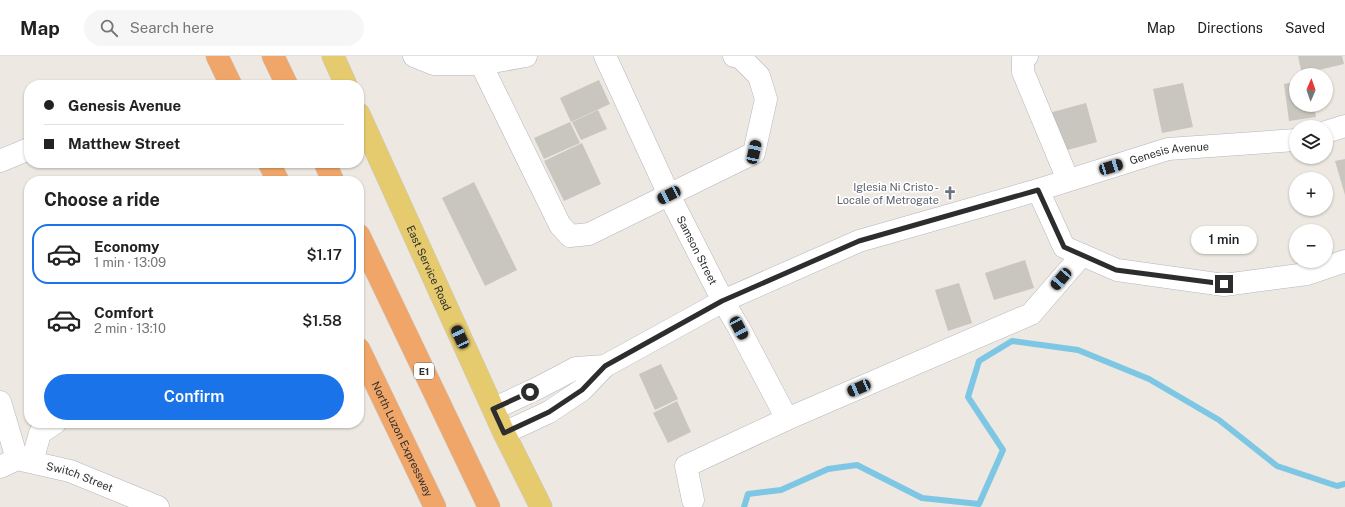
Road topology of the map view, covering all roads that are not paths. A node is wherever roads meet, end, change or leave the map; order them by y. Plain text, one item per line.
1 (217, 56) edge
2 (273, 56) edge
3 (333, 56) edge
4 (414, 56) edge
5 (526, 56) edge
6 (604, 56) edge
7 (734, 56) edge
8 (1024, 57) edge
9 (481, 64) junction
10 (229, 80) edge
11 (285, 80) edge
12 (344, 80) edge
13 (364, 125) edge
14 (1345, 126) edge
15 (1333, 130) edge
16 (1289, 141) edge
17 (24, 150) edge
18 (0, 161) edge
19 (1068, 180) junction
20 (1038, 190) junction
21 (669, 195) junction
22 (364, 245) edge
23 (1082, 255) junction
24 (1345, 261) edge
25 (722, 301) junction
26 (364, 359) edge
27 (605, 366) junction
28 (0, 402) edge
29 (493, 409) junction
30 (787, 419) junction
31 (48, 428) edge
32 (504, 433) junction
33 (16, 463) edge
34 (693, 500) dead end
35 (158, 507) edge
36 (435, 507) edge
37 (489, 507) edge
38 (541, 507) edge

1 - 10 highway
2 - 11 highway
3 - 12 main road
4 - 9 street
5 - 9 street
6 - 21 street, Samson Street
7 - 21 street
8 - 19 street
9 - 21 street
13 - 29 main road, East Service Road
14 - 15 street
16 - 19 street, Genesis Avenue
17 - 18 street
19 - 20 street, Genesis Avenue
20 - 23 street
20 - 25 street, Genesis Avenue
21 - 25 street, Samson Street
22 - 37 highway, E1
23 - 24 street
23 - 30 street
25 - 27 street, Genesis Avenue
25 - 30 street, Samson Street
26 - 36 highway, North Luzon Expressway
27 - 29 street, Genesis Avenue
27 - 32 street
28 - 33 street
29 - 32 main road, East Service Road
30 - 34 street
31 - 33 street
32 - 38 main road, East Service Road
33 - 35 street, Switch Street

